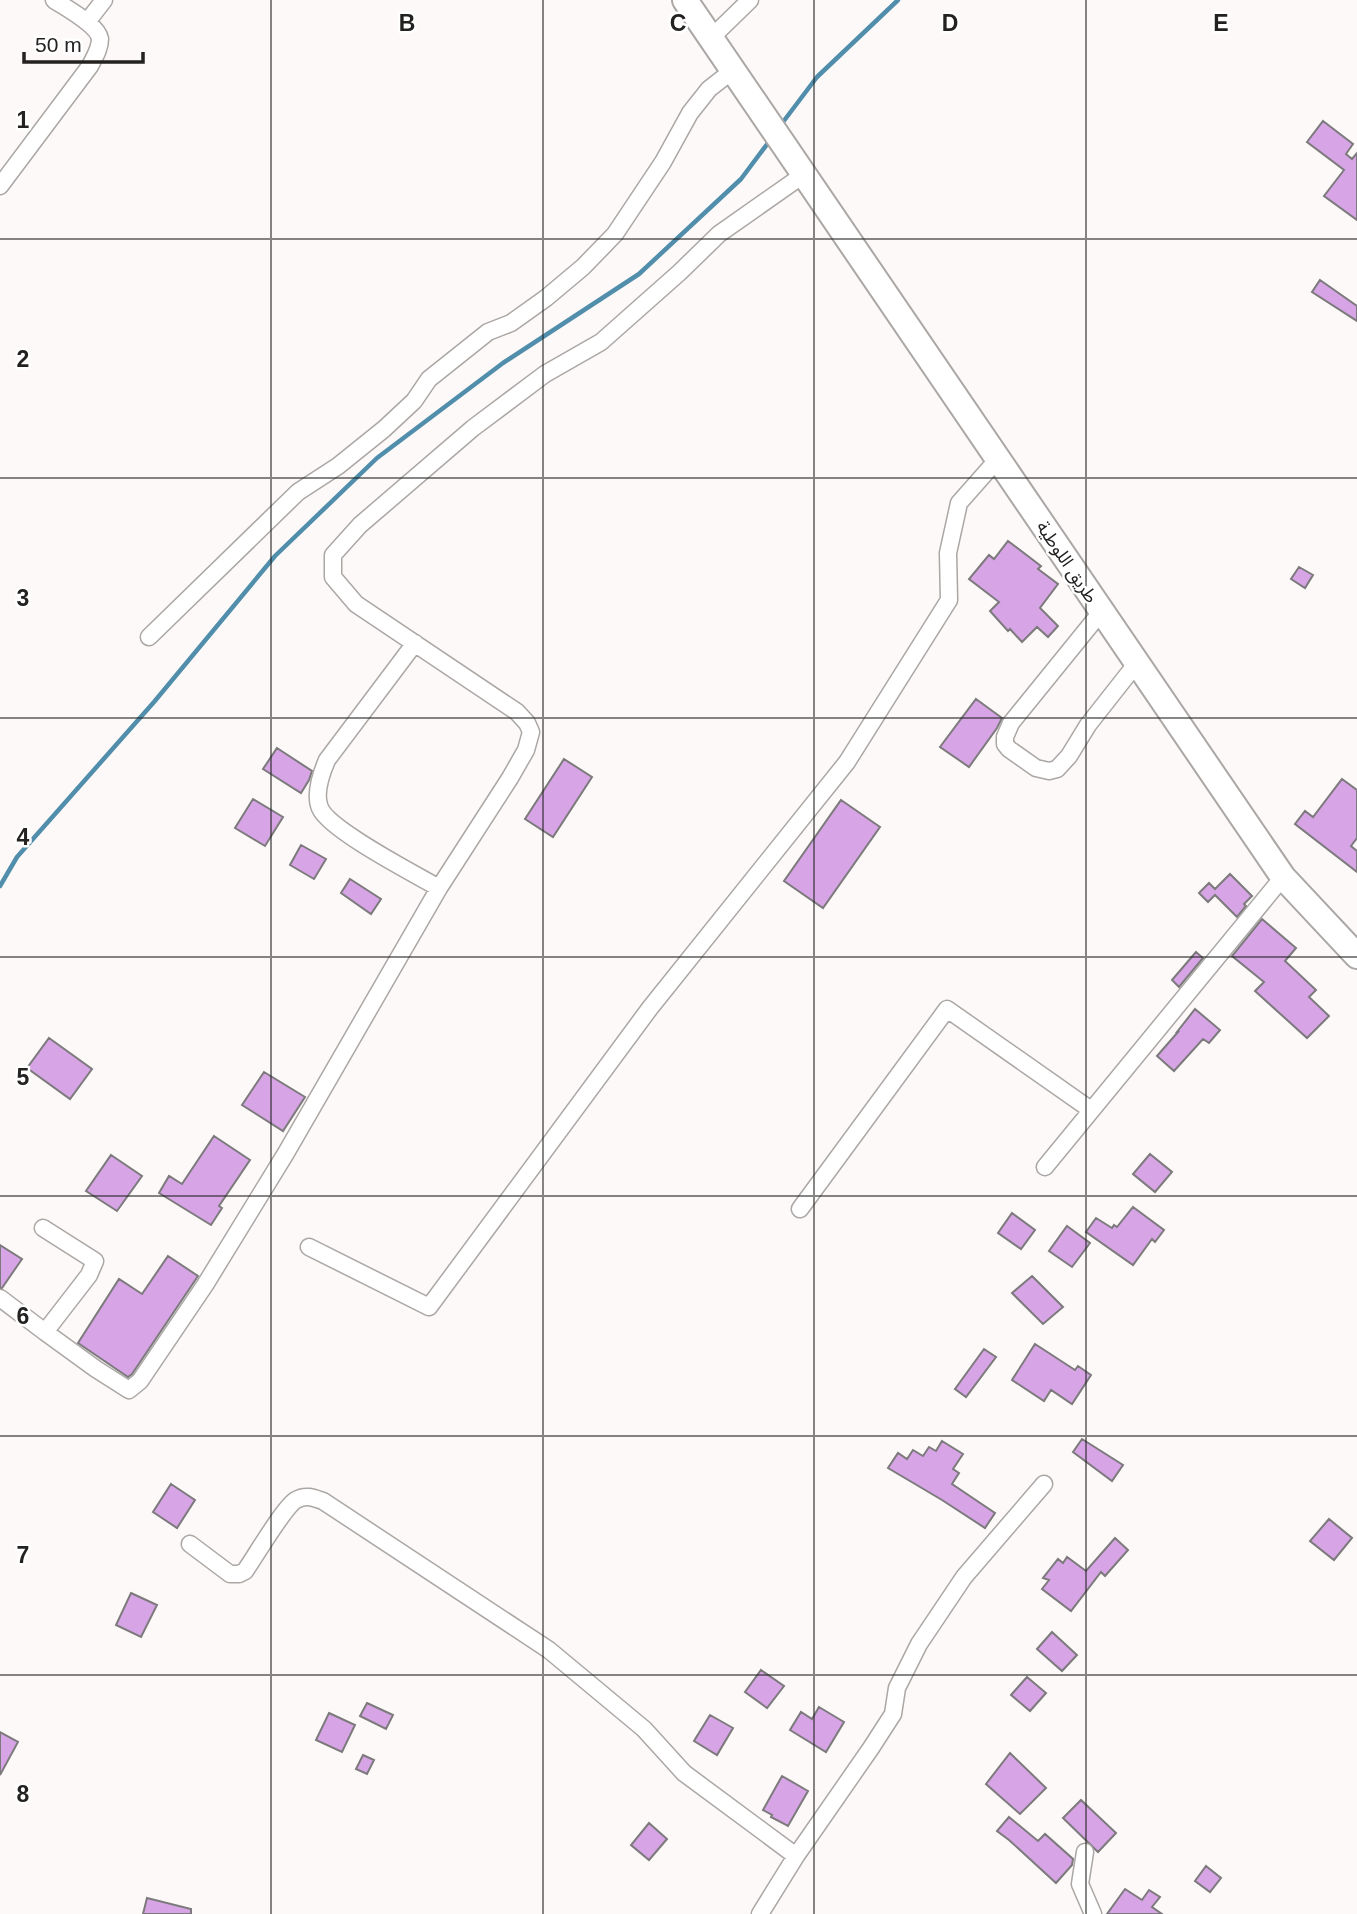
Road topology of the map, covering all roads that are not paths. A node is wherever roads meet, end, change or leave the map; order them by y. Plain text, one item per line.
1 (54, 0) edge
2 (104, 0) edge
3 (685, 0) edge
4 (750, 0) edge
5 (87, 22) junction
6 (711, 38) junction
7 (732, 71) junction
8 (797, 166) junction
9 (0, 186) edge
10 (997, 460) junction
11 (1101, 612) junction
12 (149, 637) dead end
13 (415, 643) junction
14 (1136, 664) junction
15 (1283, 877) junction
16 (439, 888) junction
17 (1357, 956) edge
18 (1091, 1110) junction
19 (1045, 1167) dead end
20 (800, 1209) dead end
21 (43, 1228) dead end
22 (309, 1247) dead end
23 (0, 1298) edge
24 (45, 1332) junction
25 (1044, 1484) dead end
26 (190, 1544) dead end
27 (1085, 1852) dead end
28 (796, 1856) junction
29 (760, 1914) edge
30 (1093, 1914) edge

1 - 5 street
2 - 5 street
3 - 6 main road, طريق اللوطية
4 - 6 street
5 - 9 street
6 - 7 main road, طريق اللوطية
7 - 8 main road, طريق اللوطية
7 - 12 street
8 - 10 main road, طريق اللوطية
8 - 13 street
10 - 11 main road, طريق اللوطية
10 - 22 street
11 - 14 main road, طريق اللوطية
11 - 14 street
13 - 16 street
13 - 16 street
14 - 15 main road, طريق اللوطية
15 - 17 main road, طريق اللوطية
15 - 18 street
16 - 24 street
18 - 19 street
18 - 20 street
21 - 24 street
23 - 24 street
25 - 28 street
26 - 28 street
27 - 30 street
28 - 29 street

